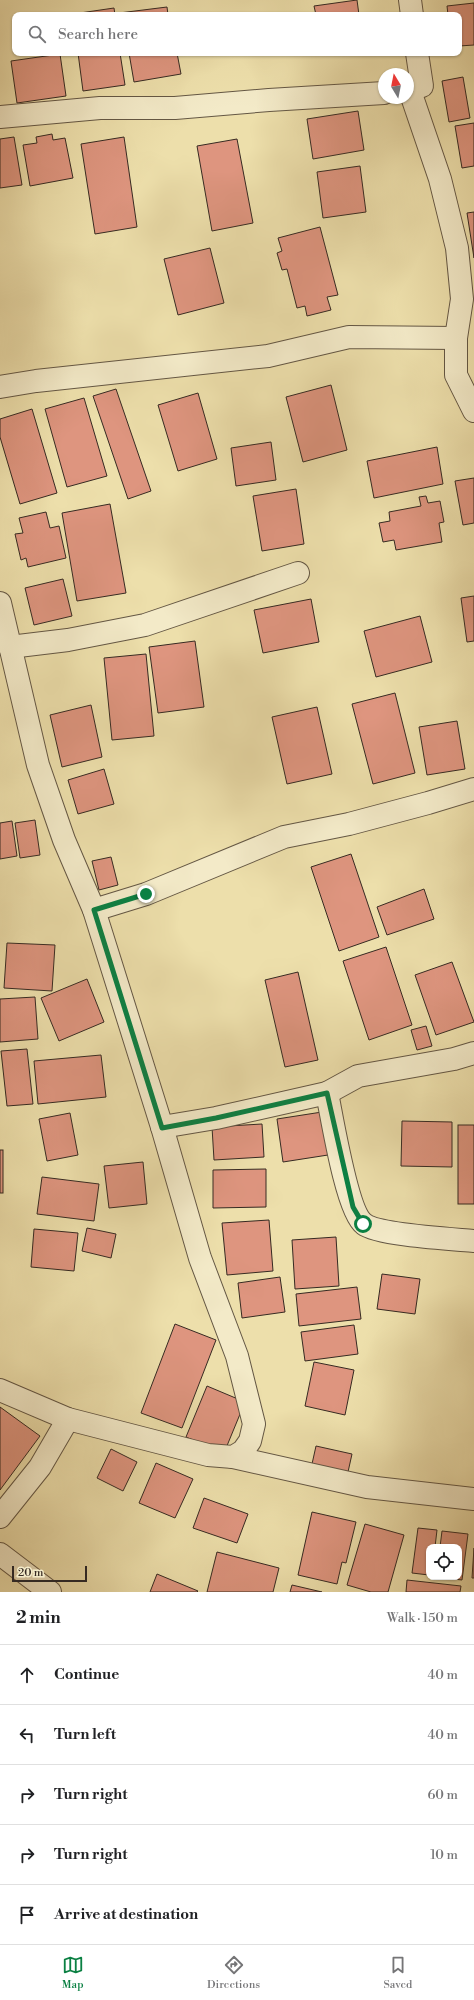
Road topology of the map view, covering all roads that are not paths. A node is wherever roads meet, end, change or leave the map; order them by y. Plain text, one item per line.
1 (410, 0) edge
2 (412, 12) edge
3 (417, 56) edge
4 (414, 89) edge
5 (378, 93) edge
6 (414, 104) edge
7 (0, 117) edge
8 (456, 338) junction
9 (0, 387) edge
10 (474, 411) edge
11 (298, 574) dead end
12 (0, 604) edge
13 (10, 646) junction
14 (474, 789) edge
15 (94, 910) junction
16 (474, 1053) edge
17 (327, 1093) junction
18 (162, 1128) junction
19 (474, 1241) edge
20 (0, 1390) edge
21 (68, 1419) junction
22 (232, 1457) junction
23 (474, 1499) edge
24 (0, 1517) edge
25 (0, 1554) edge
26 (50, 1592) edge

1 - 2 street
3 - 4 street
5 - 7 street
6 - 8 street
8 - 9 street
8 - 10 street
11 - 13 street
12 - 13 street
13 - 15 street
14 - 15 street
15 - 18 street
16 - 17 street
17 - 18 street
17 - 19 street
18 - 22 street
20 - 21 street
21 - 22 street
21 - 24 street
22 - 23 street
25 - 26 street

